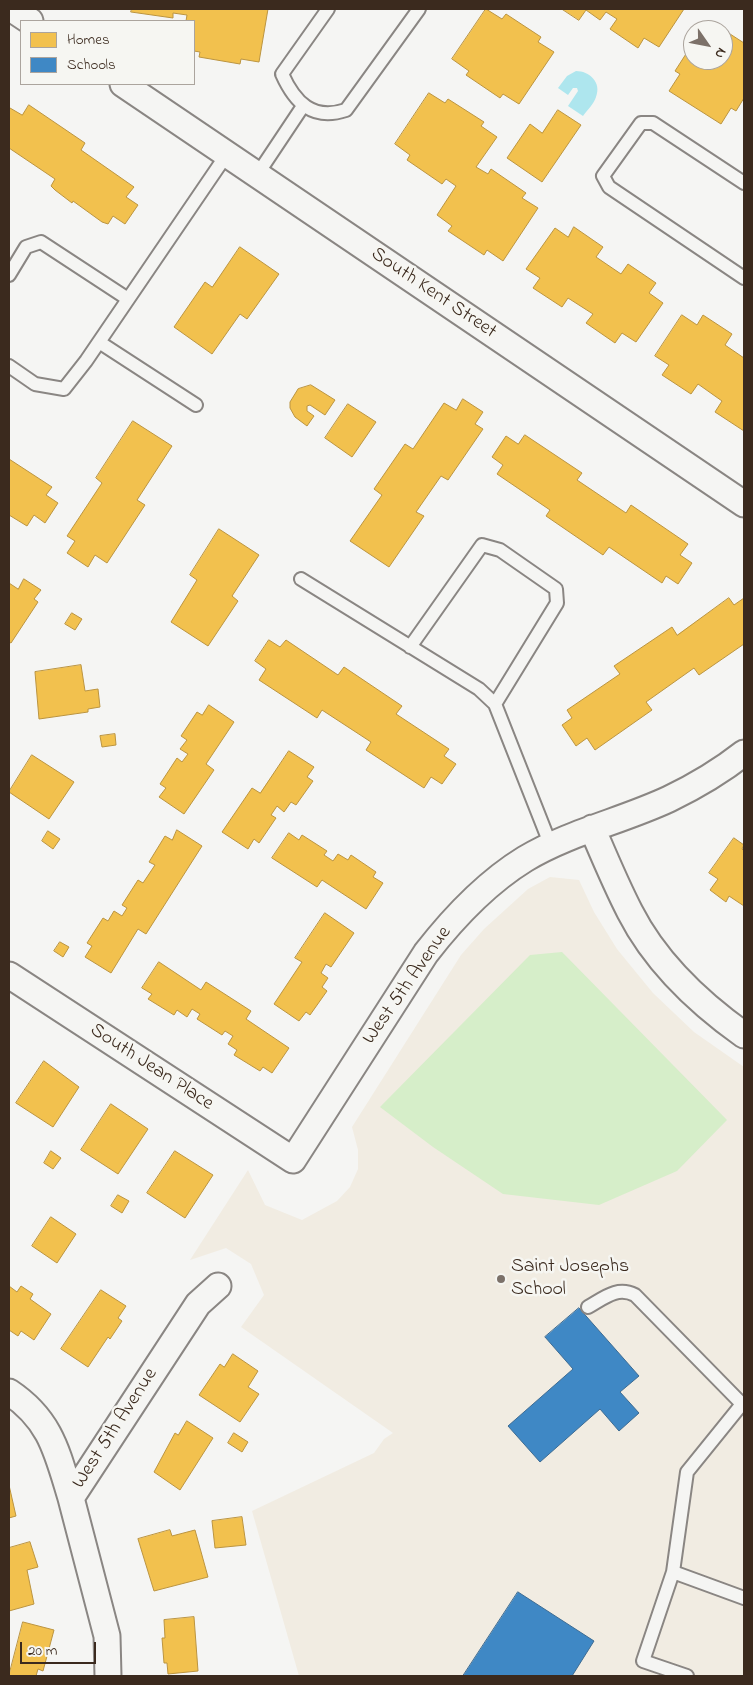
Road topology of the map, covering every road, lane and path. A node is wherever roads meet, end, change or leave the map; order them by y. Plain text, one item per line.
1 (12, 9) edge
2 (328, 9) edge
3 (419, 9) edge
4 (28, 20) edge
5 (124, 85) edge
6 (302, 106) junction
7 (227, 154) junction
8 (257, 175) junction
9 (744, 183) edge
10 (9, 275) edge
11 (744, 278) edge
12 (128, 299) junction
13 (99, 342) junction
14 (9, 366) edge
15 (196, 405) dead end
16 (744, 504) edge
17 (301, 579) dead end
18 (410, 647) junction
19 (496, 704) junction
20 (744, 753) edge
21 (592, 828) junction
22 (551, 846) junction
23 (9, 975) edge
24 (744, 1036) edge
25 (293, 1160) joint
26 (218, 1286) dead end
27 (588, 1307) dead end
28 (9, 1392) edge
29 (71, 1498) junction
30 (673, 1572) junction
31 (744, 1598) edge
32 (108, 1676) edge
33 (687, 1676) edge

1 - 4 street
2 - 6 lane
3 - 6 lane
5 - 7 street, South Kent Street
6 - 8 lane
7 - 8 street, South Kent Street
7 - 12 lane
8 - 16 street, South Kent Street
9 - 11 lane
10 - 12 lane
12 - 13 lane
13 - 14 lane
13 - 15 lane
17 - 18 lane
18 - 19 lane
18 - 19 lane
19 - 22 lane
20 - 21 street, West 5th Avenue
21 - 22 street, West 5th Avenue
21 - 24 street
22 - 25 street, West 5th Avenue
23 - 25 street, South Jean Place
26 - 29 street, West 5th Avenue
27 - 30 lane
28 - 29 street
29 - 32 street, West 5th Avenue
30 - 31 lane
30 - 33 lane

